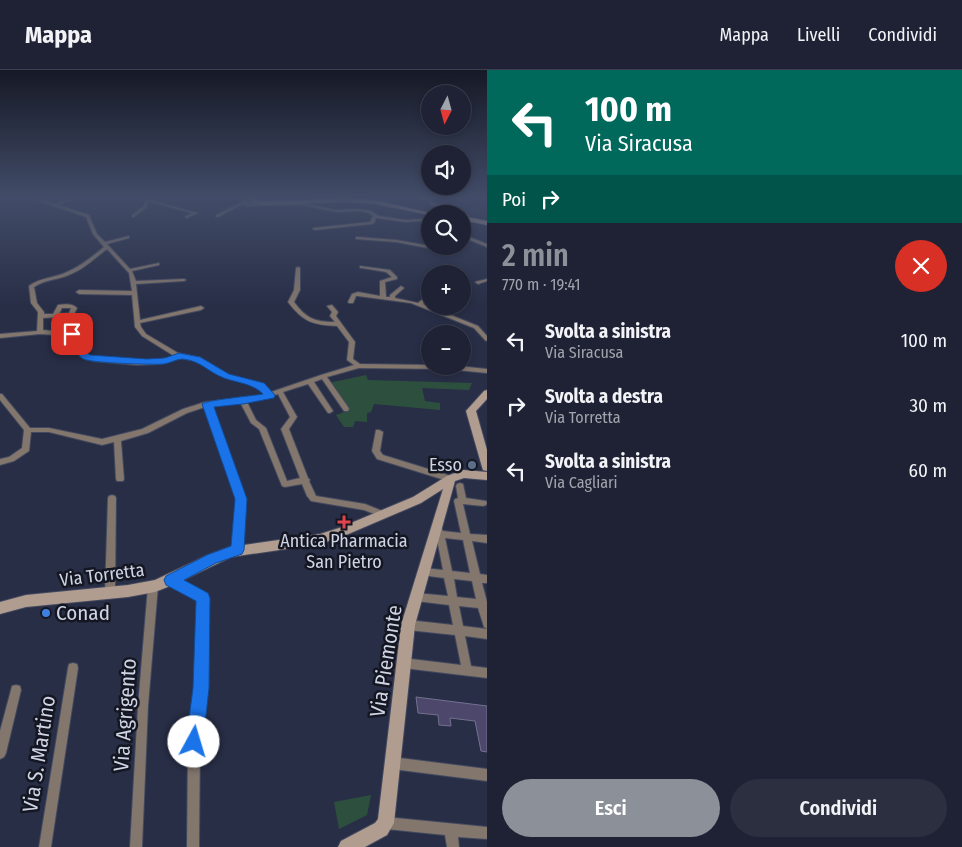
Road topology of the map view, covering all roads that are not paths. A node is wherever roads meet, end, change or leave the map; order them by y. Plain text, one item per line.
1 (95, 232) edge
2 (127, 237) dead end
3 (358, 238) dead end
4 (471, 239) edge
5 (471, 242) edge
6 (480, 243) junction
7 (106, 245) junction
8 (421, 246) edge
9 (487, 246) edge
10 (157, 264) dead end
11 (362, 266) dead end
12 (298, 268) dead end
13 (128, 271) junction
14 (184, 280) dead end
15 (487, 280) edge
16 (478, 282) dead end
17 (134, 283) junction
18 (401, 288) dead end
19 (79, 292) dead end
20 (135, 293) junction
21 (383, 297) junction
22 (393, 299) junction
23 (351, 302) dead end
24 (421, 303) edge
25 (330, 306) dead end
26 (421, 306) joint
27 (202, 308) dead end
28 (446, 315) edge
29 (41, 316) junction
30 (55, 316) dead end
31 (138, 322) junction
32 (338, 324) junction
33 (40, 332) junction
34 (0, 336) edge
35 (487, 339) edge
36 (179, 356) junction
37 (359, 366) junction
38 (403, 367) junction
39 (487, 371) edge
40 (473, 372) dead end
41 (323, 376) junction
42 (310, 380) junction
43 (280, 392) junction
44 (487, 392) edge
45 (270, 395) junction
46 (0, 396) edge
47 (243, 401) junction
48 (207, 404) junction
49 (346, 409) dead end
50 (330, 410) dead end
51 (28, 430) junction
52 (379, 432) dead end
53 (117, 439) junction
54 (0, 462) edge
55 (487, 467) edge
56 (487, 476) edge
57 (120, 479) dead end
58 (306, 480) junction
59 (456, 482) junction
60 (112, 498) dead end
61 (461, 501) junction
62 (483, 503) dead end
63 (382, 514) junction
64 (439, 531) junction
65 (466, 536) junction
66 (487, 538) edge
67 (238, 550) junction
68 (424, 572) junction
69 (448, 575) junction
70 (476, 578) junction
71 (487, 578) edge
72 (171, 580) junction
73 (153, 586) junction
74 (110, 593) junction
75 (416, 597) junction
76 (453, 601) junction
77 (483, 604) junction
78 (0, 608) edge
79 (487, 621) edge
80 (408, 625) junction
81 (459, 631) junction
82 (487, 634) edge
83 (403, 663) junction
84 (73, 668) dead end
85 (467, 670) junction
86 (487, 673) edge
87 (16, 690) dead end
88 (0, 753) edge
89 (392, 763) junction
90 (487, 775) edge
91 (386, 823) junction
92 (451, 829) junction
93 (487, 833) edge
94 (45, 847) edge
95 (136, 847) edge
96 (193, 847) edge
97 (346, 847) edge
98 (454, 847) edge

1 - 7 street
2 - 7 street
3 - 8 street
4 - 6 street
5 - 6 street
6 - 9 street
7 - 13 street
7 - 29 street
10 - 13 street
11 - 21 street
12 - 32 street
13 - 17 street
14 - 17 street
15 - 16 street
17 - 20 street
18 - 22 street
19 - 20 street
20 - 31 street
21 - 22 street
21 - 23 street
22 - 26 street
24 - 26 street
25 - 32 street
27 - 31 street
28 - 35 street
29 - 30 street
29 - 33 street
31 - 36 street
32 - 37 street
33 - 34 street
33 - 36 street
36 - 45 street
37 - 38 street
37 - 41 street
38 - 39 street
38 - 40 street
41 - 42 street
41 - 49 street
42 - 43 street
42 - 50 street
43 - 45 street
43 - 58 street
44 - 55 street
45 - 47 street
46 - 51 street
47 - 48 street
47 - 58 street
48 - 53 street
48 - 67 street
51 - 53 street
51 - 54 street
52 - 59 street
53 - 57 street
56 - 59 street, Via Torretta
58 - 63 street
59 - 61 street
59 - 63 street, Via Torretta
59 - 64 street, Via Piemonte
60 - 74 street
61 - 62 street
61 - 65 street
63 - 67 street, Via Torretta
64 - 65 street
64 - 68 street, Via Piemonte
64 - 69 street
65 - 66 street
65 - 70 street
67 - 72 street, Via Torretta
68 - 69 street
68 - 75 street, Via Piemonte
69 - 70 street
69 - 76 street
70 - 71 street
70 - 77 street
72 - 73 street, Via Torretta
72 - 96 street
73 - 74 street, Via Torretta
73 - 95 street, Via Agrigento
74 - 78 street, Via Torretta
75 - 76 street
75 - 80 street, Via Piemonte
76 - 77 street
76 - 81 street
77 - 79 street
80 - 81 street
80 - 83 street, Via Piemonte
81 - 82 street
81 - 85 street
83 - 85 street
83 - 89 street, Via Piemonte
84 - 94 street, Via S. Martino
85 - 86 street
87 - 88 street
89 - 90 street
89 - 91 street, Via Piemonte
91 - 92 street
91 - 97 street
92 - 93 street
92 - 98 street

